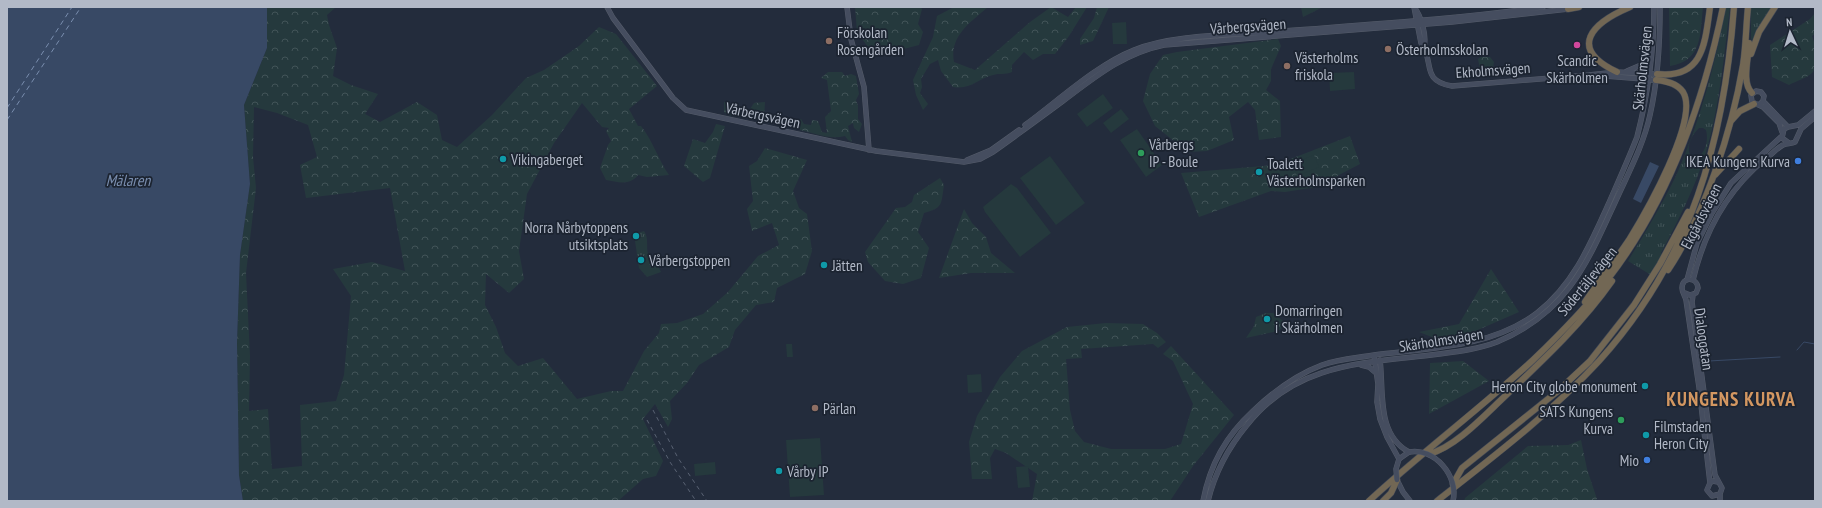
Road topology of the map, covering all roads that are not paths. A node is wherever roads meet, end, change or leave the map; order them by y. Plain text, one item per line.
1 (607, 7) edge
2 (848, 7) edge
3 (1414, 7) edge
4 (1543, 7) edge
5 (1579, 7) edge
6 (1630, 7) edge
7 (1654, 7) edge
8 (1660, 7) edge
9 (1710, 7) edge
10 (1723, 7) edge
11 (1734, 7) edge
12 (1748, 7) edge
13 (1775, 7) edge
14 (1568, 9) joint
15 (1419, 23) junction
16 (1653, 44) junction
17 (1749, 59) junction
18 (1621, 72) junction
19 (1589, 75) junction
20 (1649, 76) junction
21 (1656, 77) junction
22 (1752, 93) junction
23 (1763, 101) junction
24 (1756, 104) junction
25 (1815, 111) edge
26 (1815, 117) edge
27 (1728, 126) junction
28 (1789, 127) junction
29 (1782, 134) junction
30 (1798, 137) junction
31 (1789, 143) junction
32 (1740, 149) dead end
33 (868, 150) junction
34 (1712, 178) junction
35 (1696, 200) junction
36 (1620, 264) junction
37 (1687, 280) junction
38 (1693, 280) junction
39 (1657, 283) junction
40 (1685, 293) junction
41 (1693, 295) junction
42 (1531, 320) junction
43 (1572, 321) junction
44 (1380, 354) junction
45 (1374, 355) junction
46 (1380, 361) junction
47 (1374, 362) junction
48 (1351, 365) junction
49 (1376, 373) junction
50 (1246, 421) junction
51 (1409, 452) junction
52 (1429, 454) junction
53 (1399, 459) junction
54 (1397, 480) junction
55 (1718, 482) junction
56 (1710, 483) junction
57 (1453, 484) junction
58 (1720, 494) junction
59 (1712, 496) junction
60 (1203, 501) edge
61 (1208, 501) edge
62 (1369, 501) edge
63 (1383, 501) edge
64 (1410, 501) edge
65 (1437, 501) edge
66 (1453, 501) edge
67 (1714, 501) edge
68 (1720, 501) edge

1 - 33 street, Vårbergsvägen
2 - 33 street
3 - 15 street, Ekholmsvägen
4 - 15 street, Vårbergsvägen
5 - 14 highway
6 - 18 highway
7 - 16 street, Skärholmsvägen
8 - 21 street, Skärholmsvägen
9 - 21 highway
10 - 36 highway, Södertäljevägen
11 - 35 highway
12 - 17 highway
12 - 27 highway
13 - 17 highway
14 - 15 street, Vårbergsvägen
15 - 19 street, Ekholmsvägen
15 - 33 street, Vårbergsvägen
16 - 18 street
16 - 20 street, Skärholmsvägen
17 - 22 highway
18 - 19 street, Ekholmsvägen
18 - 20 street, Ekholmsvägen
19 - 20 street, Ekholmsvägen
20 - 21 street, Ekholmsvägen
20 - 42 street, Skärholmsvägen
21 - 42 street, Skärholmsvägen
21 - 43 highway
22 - 23 street
22 - 24 street
23 - 24 street
23 - 28 street
24 - 27 highway
24 - 29 street
25 - 28 street
26 - 30 street
27 - 34 highway
28 - 29 street
28 - 30 street
29 - 31 street
29 - 37 street, Ekgårdsvägen
30 - 31 street
31 - 38 street, Ekgårdsvägen
32 - 34 highway
34 - 39 highway
35 - 39 highway
35 - 57 highway
36 - 43 highway, Södertäljevägen
36 - 52 highway
37 - 38 street
37 - 40 street
38 - 41 street
39 - 65 highway
40 - 41 street
40 - 56 street, Dialoggatan
41 - 55 street, Dialoggatan
42 - 44 street, Skärholmsvägen
42 - 46 street, Skärholmsvägen
43 - 62 highway, Södertäljevägen
44 - 45 street, Skärholmsvägen
44 - 46 street
45 - 47 street
45 - 50 street, Skärholmsvägen
46 - 47 street, Skärholmsvägen
46 - 51 street
47 - 48 street, Skärholmsvägen
47 - 49 street
48 - 49 street
48 - 50 street, Skärholmsvägen
49 - 53 street
50 - 60 street, Skärholmsvägen
50 - 61 street, Skärholmsvägen
51 - 52 street, bridge
51 - 53 street
52 - 57 street, bridge
53 - 54 street, bridge
54 - 63 highway
54 - 64 street
55 - 56 street
55 - 58 street
56 - 59 street
57 - 66 street, bridge
58 - 59 street
58 - 68 street
59 - 67 street

